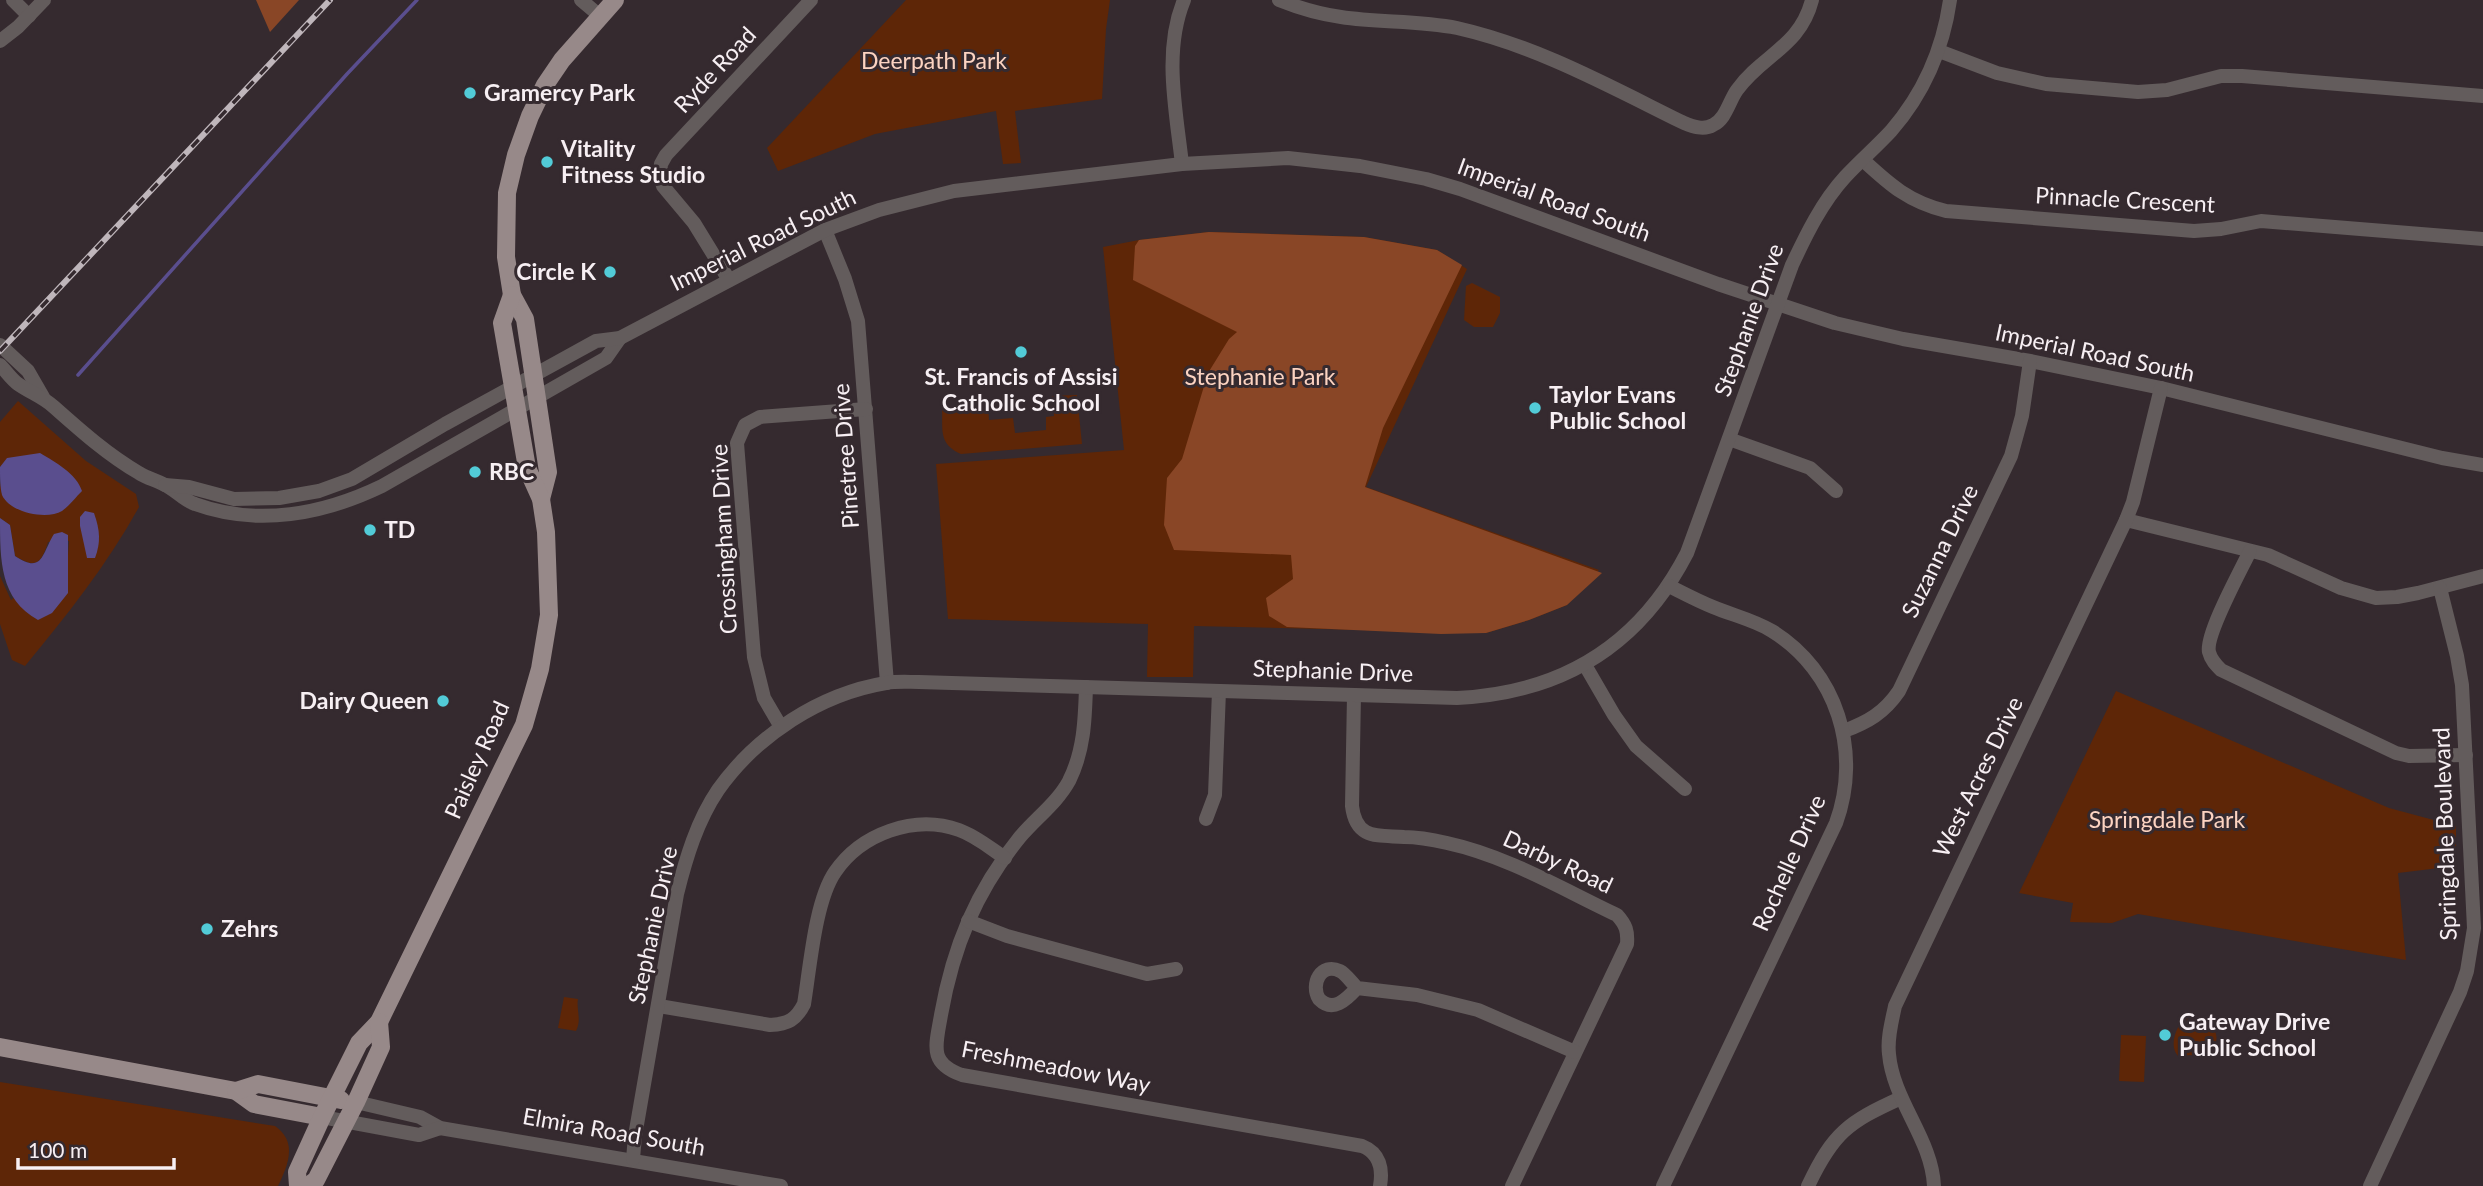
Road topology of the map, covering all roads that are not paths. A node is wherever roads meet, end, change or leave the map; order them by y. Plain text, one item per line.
1 (13, 0) edge
2 (44, 0) edge
3 (581, 0) edge
4 (615, 0) edge
5 (811, 0) edge
6 (1184, 0) edge
7 (1279, 0) edge
8 (1812, 0) edge
9 (1950, 0) edge
10 (29, 16) junction
11 (600, 16) junction
12 (0, 41) edge
13 (1939, 51) junction
14 (2483, 96) edge
15 (1863, 160) junction
16 (1182, 164) junction
17 (825, 230) junction
18 (2483, 239) edge
19 (729, 280) junction
20 (512, 295) junction
21 (1777, 304) junction
22 (620, 338) junction
23 (0, 345) edge
24 (2030, 361) junction
25 (0, 365) edge
26 (535, 375) junction
27 (512, 387) junction
28 (2161, 388) junction
29 (538, 396) junction
30 (44, 398) junction
31 (516, 409) junction
32 (866, 409) junction
33 (1730, 439) junction
34 (2483, 465) edge
35 (165, 485) junction
36 (1836, 491) dead end
37 (541, 499) junction
38 (2126, 520) junction
39 (2250, 551) junction
40 (2483, 576) edge
41 (1669, 586) junction
42 (2440, 588) junction
43 (1586, 665) junction
44 (887, 683) junction
45 (1086, 687) junction
46 (1219, 691) junction
47 (1354, 695) junction
48 (781, 727) junction
49 (1844, 731) junction
50 (2466, 755) junction
51 (1685, 789) dead end
52 (1206, 819) dead end
53 (1005, 858) junction
54 (2478, 889) edge
55 (968, 921) junction
56 (1176, 969) dead end
57 (1357, 988) dead end
58 (659, 1006) junction
59 (379, 1023) junction
60 (0, 1046) edge
61 (1575, 1052) junction
62 (236, 1091) junction
63 (332, 1098) junction
64 (1901, 1098) junction
65 (356, 1102) junction
66 (322, 1117) junction
67 (346, 1122) junction
68 (440, 1128) junction
69 (634, 1159) junction
70 (298, 1186) edge
71 (308, 1186) edge
72 (781, 1186) edge
73 (1380, 1186) edge
74 (1512, 1186) edge
75 (1663, 1186) edge
76 (1808, 1186) edge
77 (1934, 1186) edge
78 (2370, 1186) edge

1 - 10 street
2 - 10 street
3 - 11 street
4 - 11 main road, Paisley Road
5 - 19 street, Ryde Road
6 - 16 street
7 - 8 street
9 - 13 street, Stephanie Drive
10 - 12 street
11 - 20 main road, Paisley Road
13 - 14 street
13 - 15 street, Stephanie Drive
15 - 18 street, Pinnacle Crescent
15 - 21 street, Stephanie Drive
16 - 17 street, Imperial Road South
16 - 21 street, Imperial Road South
17 - 19 street, Imperial Road South
17 - 32 street, Pinetree Drive
19 - 22 street, Imperial Road South
20 - 26 main road, Paisley Road
20 - 27 main road, Paisley Road
21 - 24 street, Imperial Road South
21 - 33 street, Stephanie Drive
22 - 26 street, Imperial Road South
22 - 29 street, Imperial Road South
23 - 30 street, Imperial Road South
24 - 28 street, Imperial Road South
24 - 49 street, Suzanna Drive
25 - 30 street, Imperial Road South
26 - 27 street, Imperial Road South
26 - 29 main road, Paisley Road
27 - 31 main road, Paisley Road
27 - 35 street, Imperial Road South
28 - 34 street, Imperial Road South
28 - 38 street, West Acres Drive
29 - 31 street, Imperial Road South
29 - 37 main road, Paisley Road
30 - 35 street, Imperial Road South
31 - 35 street, Imperial Road South
31 - 37 main road, Paisley Road
32 - 44 street, Pinetree Drive
32 - 48 street, Crossingham Drive
33 - 36 street
33 - 41 street, Stephanie Drive
37 - 59 main road, Paisley Road
38 - 39 street
38 - 64 street, West Acres Drive
39 - 42 street
39 - 50 street
40 - 42 street
41 - 43 street, Stephanie Drive
41 - 49 street, Rochelle Drive
42 - 50 street, Springdale Boulevard
43 - 47 street, Stephanie Drive
43 - 51 street
44 - 45 street, Stephanie Drive
44 - 48 street, Stephanie Drive
45 - 46 street, Stephanie Drive
45 - 53 street, Freshmeadow Way
46 - 47 street, Stephanie Drive
46 - 52 street
47 - 61 street, Darby Road
48 - 58 street, Stephanie Drive
49 - 75 street, Rochelle Drive
50 - 54 street, Springdale Boulevard
53 - 55 street, Freshmeadow Way
53 - 58 street
54 - 78 street, Springdale Boulevard
55 - 56 street
55 - 73 street, Freshmeadow Way
57 - 61 street
58 - 69 street, Stephanie Drive
59 - 63 main road, Paisley Road
59 - 65 main road, Paisley Road
60 - 62 main road, Elmira Road South
61 - 74 street, Darby Road
62 - 63 main road, Elmira Road South
62 - 66 main road, Elmira Road South
63 - 65 main road, Elmira Road South
63 - 66 main road, Paisley Road
64 - 76 street
64 - 77 street, West Acres Drive
65 - 67 main road, Paisley Road
65 - 68 street, Elmira Road South
66 - 67 street, Elmira Road South
66 - 70 main road, Paisley Road
67 - 68 street, Elmira Road South
67 - 71 main road, Paisley Road
68 - 69 street, Elmira Road South
69 - 72 street, Elmira Road South

